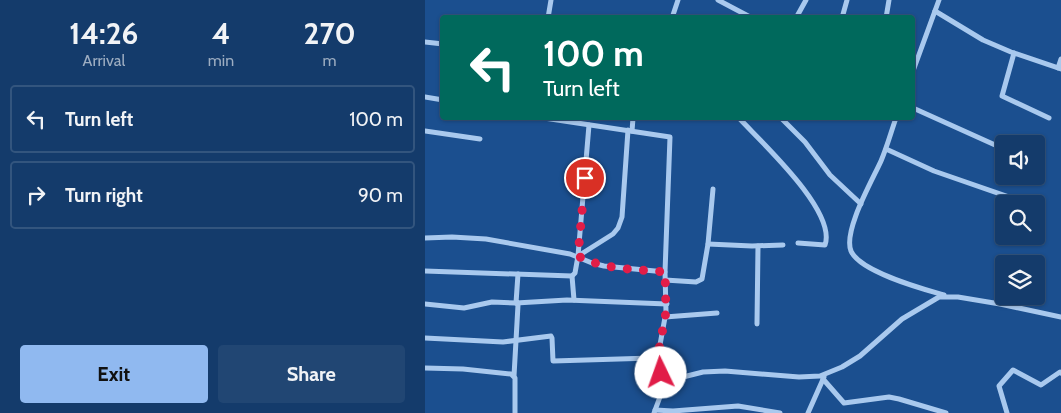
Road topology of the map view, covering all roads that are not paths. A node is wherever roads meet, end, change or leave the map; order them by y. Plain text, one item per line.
1 (551, 0) edge
2 (678, 0) edge
3 (718, 0) edge
4 (806, 0) edge
5 (847, 0) edge
6 (889, 0) edge
7 (939, 0) edge
8 (935, 11) junction
9 (548, 15) edge
10 (673, 15) edge
11 (747, 15) edge
12 (798, 15) edge
13 (843, 15) edge
14 (886, 15) edge
15 (425, 42) edge
16 (440, 44) edge
17 (1014, 53) junction
18 (1061, 59) edge
19 (915, 66) edge
20 (1059, 68) edge
21 (425, 97) edge
22 (440, 100) edge
23 (915, 109) edge
24 (1049, 118) dead end
25 (557, 120) edge
26 (632, 120) edge
27 (741, 120) edge
28 (783, 120) edge
29 (893, 120) edge
30 (589, 125) junction
31 (630, 130) junction
32 (425, 131) edge
33 (479, 139) dead end
34 (995, 145) edge
35 (886, 149) junction
36 (713, 189) dead end
37 (1003, 195) edge
38 (861, 204) junction
39 (425, 238) edge
40 (798, 243) dead end
41 (708, 244) junction
42 (783, 244) dead end
43 (758, 246) junction
44 (578, 256) junction
45 (425, 271) edge
46 (665, 272) junction
47 (518, 274) junction
48 (573, 276) junction
49 (665, 280) junction
50 (948, 296) junction
51 (574, 300) junction
52 (516, 303) junction
53 (425, 304) edge
54 (667, 304) junction
55 (717, 312) dead end
56 (665, 316) junction
57 (1061, 317) edge
58 (757, 324) dead end
59 (425, 338) edge
60 (515, 340) junction
61 (657, 360) junction
62 (425, 368) edge
63 (1061, 373) edge
64 (514, 376) junction
65 (823, 376) junction
66 (664, 386) junction
67 (712, 410) edge
68 (654, 412) edge
69 (515, 413) edge
70 (780, 413) edge
71 (808, 413) edge
72 (946, 413) edge
73 (1007, 413) edge

1 - 9 street
2 - 10 street
3 - 11 street
4 - 12 street
5 - 13 street
6 - 14 street
7 - 8 street
8 - 17 street
8 - 19 street
15 - 16 street
17 - 20 street
17 - 24 street
18 - 20 street
21 - 22 street
23 - 34 street
25 - 30 street
26 - 31 street
27 - 40 street
28 - 38 street
29 - 35 street
30 - 31 street
30 - 44 street
31 - 44 street
31 - 46 street
32 - 33 street
35 - 37 street
35 - 38 street
36 - 41 street
38 - 50 street
39 - 44 street
41 - 43 street
41 - 49 street
42 - 43 street
43 - 58 street
44 - 46 street
44 - 48 street
45 - 47 street
46 - 49 street
47 - 48 street
47 - 52 street
48 - 51 street
49 - 54 street
50 - 57 street
50 - 65 street
51 - 52 street
51 - 54 street
52 - 53 street
52 - 60 street
54 - 56 street
55 - 56 street
56 - 61 street
59 - 60 street
60 - 61 street
60 - 64 street
61 - 66 street
62 - 64 street
63 - 73 street
64 - 69 street
65 - 66 street
65 - 71 street
65 - 72 street
66 - 68 street
67 - 68 street
67 - 70 street

